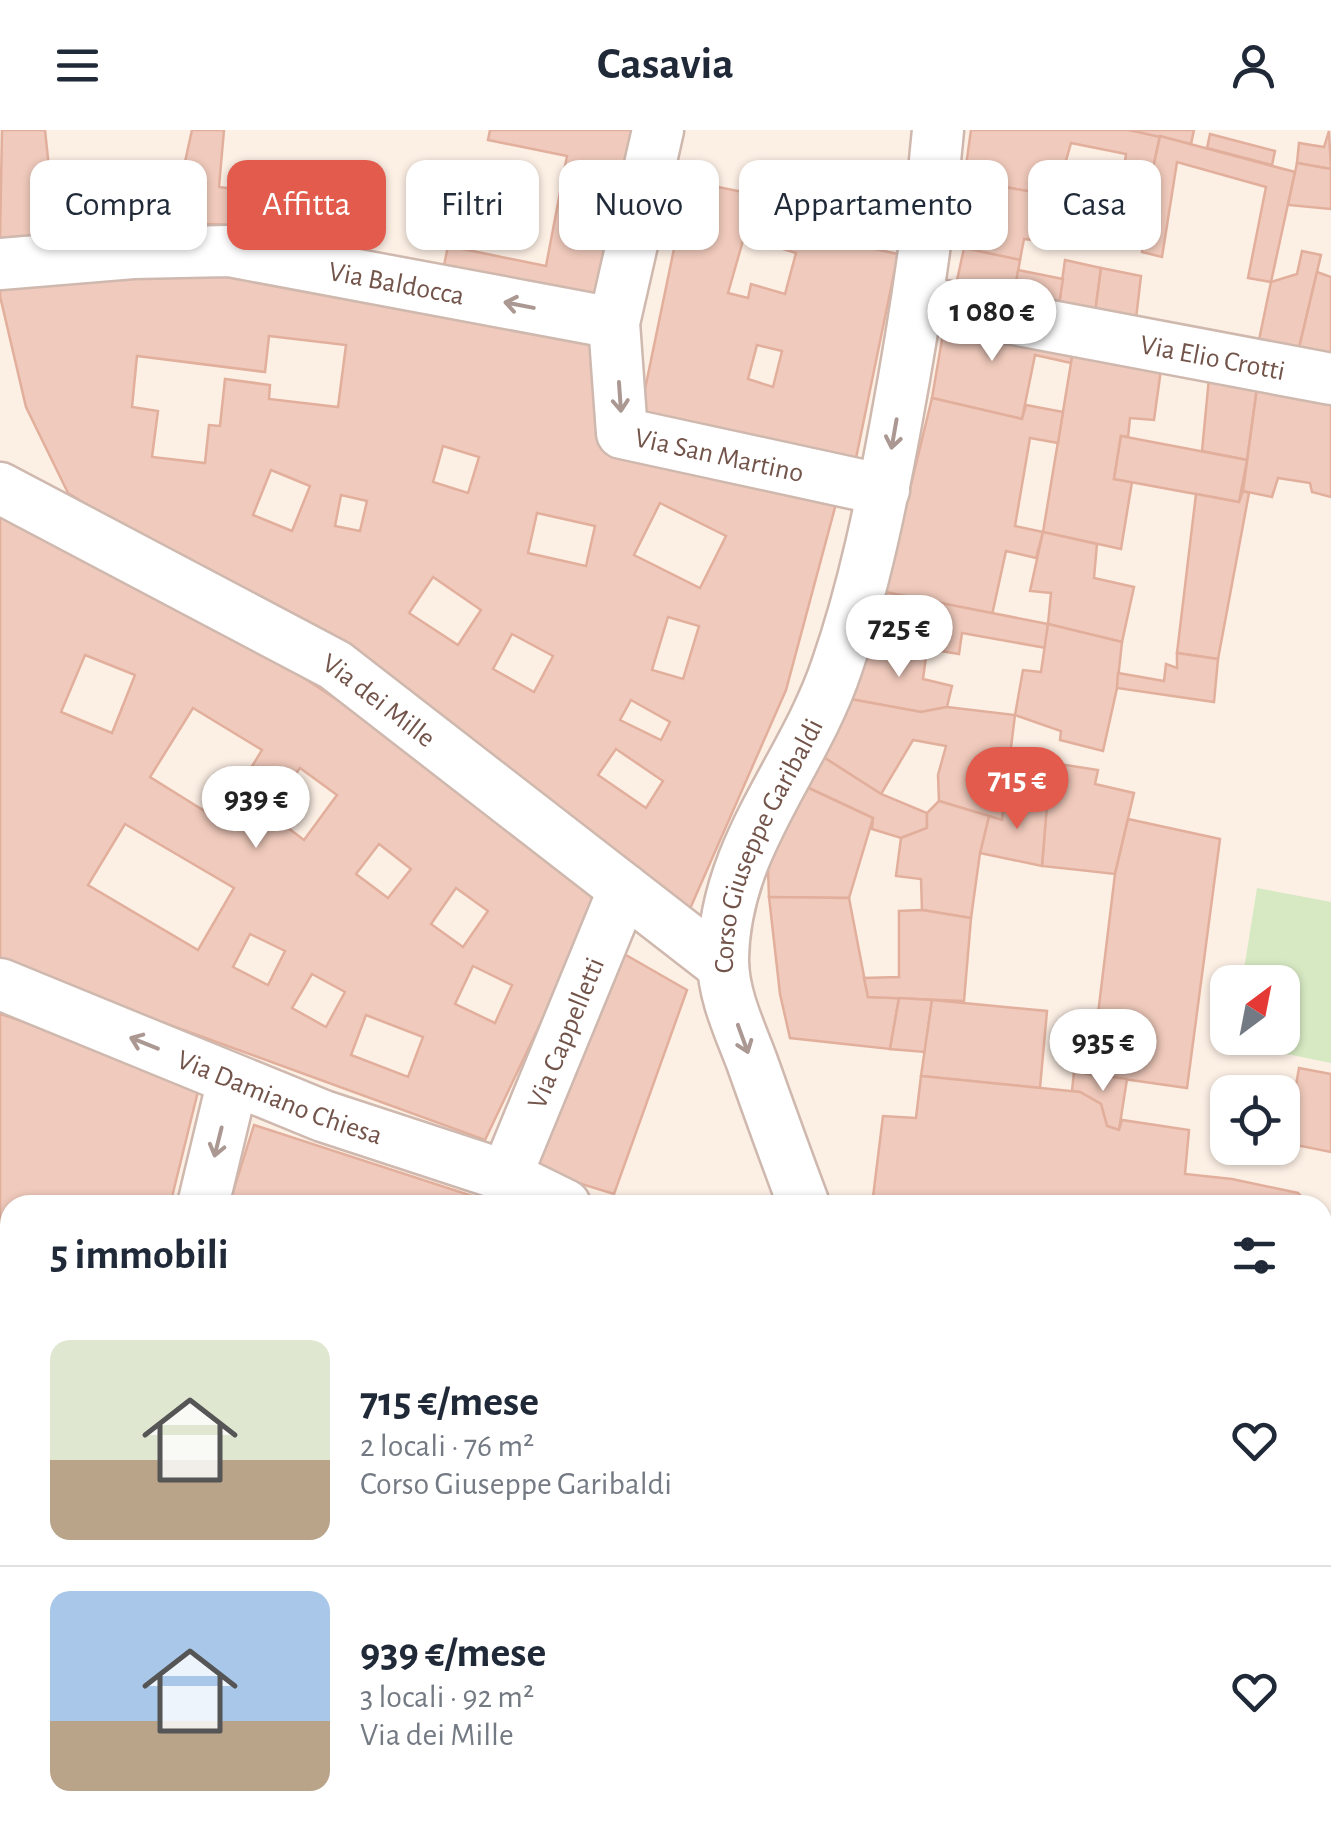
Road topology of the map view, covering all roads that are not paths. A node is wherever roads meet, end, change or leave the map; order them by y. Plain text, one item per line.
1 (658, 130) edge
2 (931, 131) edge
3 (0, 264) edge
4 (918, 301) junction
5 (614, 323) junction
6 (1331, 379) edge
7 (0, 488) edge
8 (884, 490) junction
9 (624, 889) junction
10 (723, 966) junction
11 (0, 984) edge
12 (233, 1080) junction
13 (506, 1176) junction
14 (205, 1195) edge
15 (545, 1195) edge
16 (800, 1195) edge

1 - 5 street, Via San Martino
2 - 4 street, Corso Giuseppe Garibaldi
5 -> 3 street, Via Baldocca
4 - 6 street, Via Elio Crotti
4 -> 8 street, Corso Giuseppe Garibaldi
5 -> 8 street, Via San Martino
7 - 9 street, Via dei Mille
8 - 10 street, Corso Giuseppe Garibaldi
9 - 10 street, Via dei Mille
9 - 13 street, Via Cappelletti
10 -> 16 street, Corso Giuseppe Garibaldi
12 -> 11 street, Via Damiano Chiesa
12 - 13 street, Via Damiano Chiesa
12 -> 14 street
13 - 15 street, Via Damiano Chiesa

